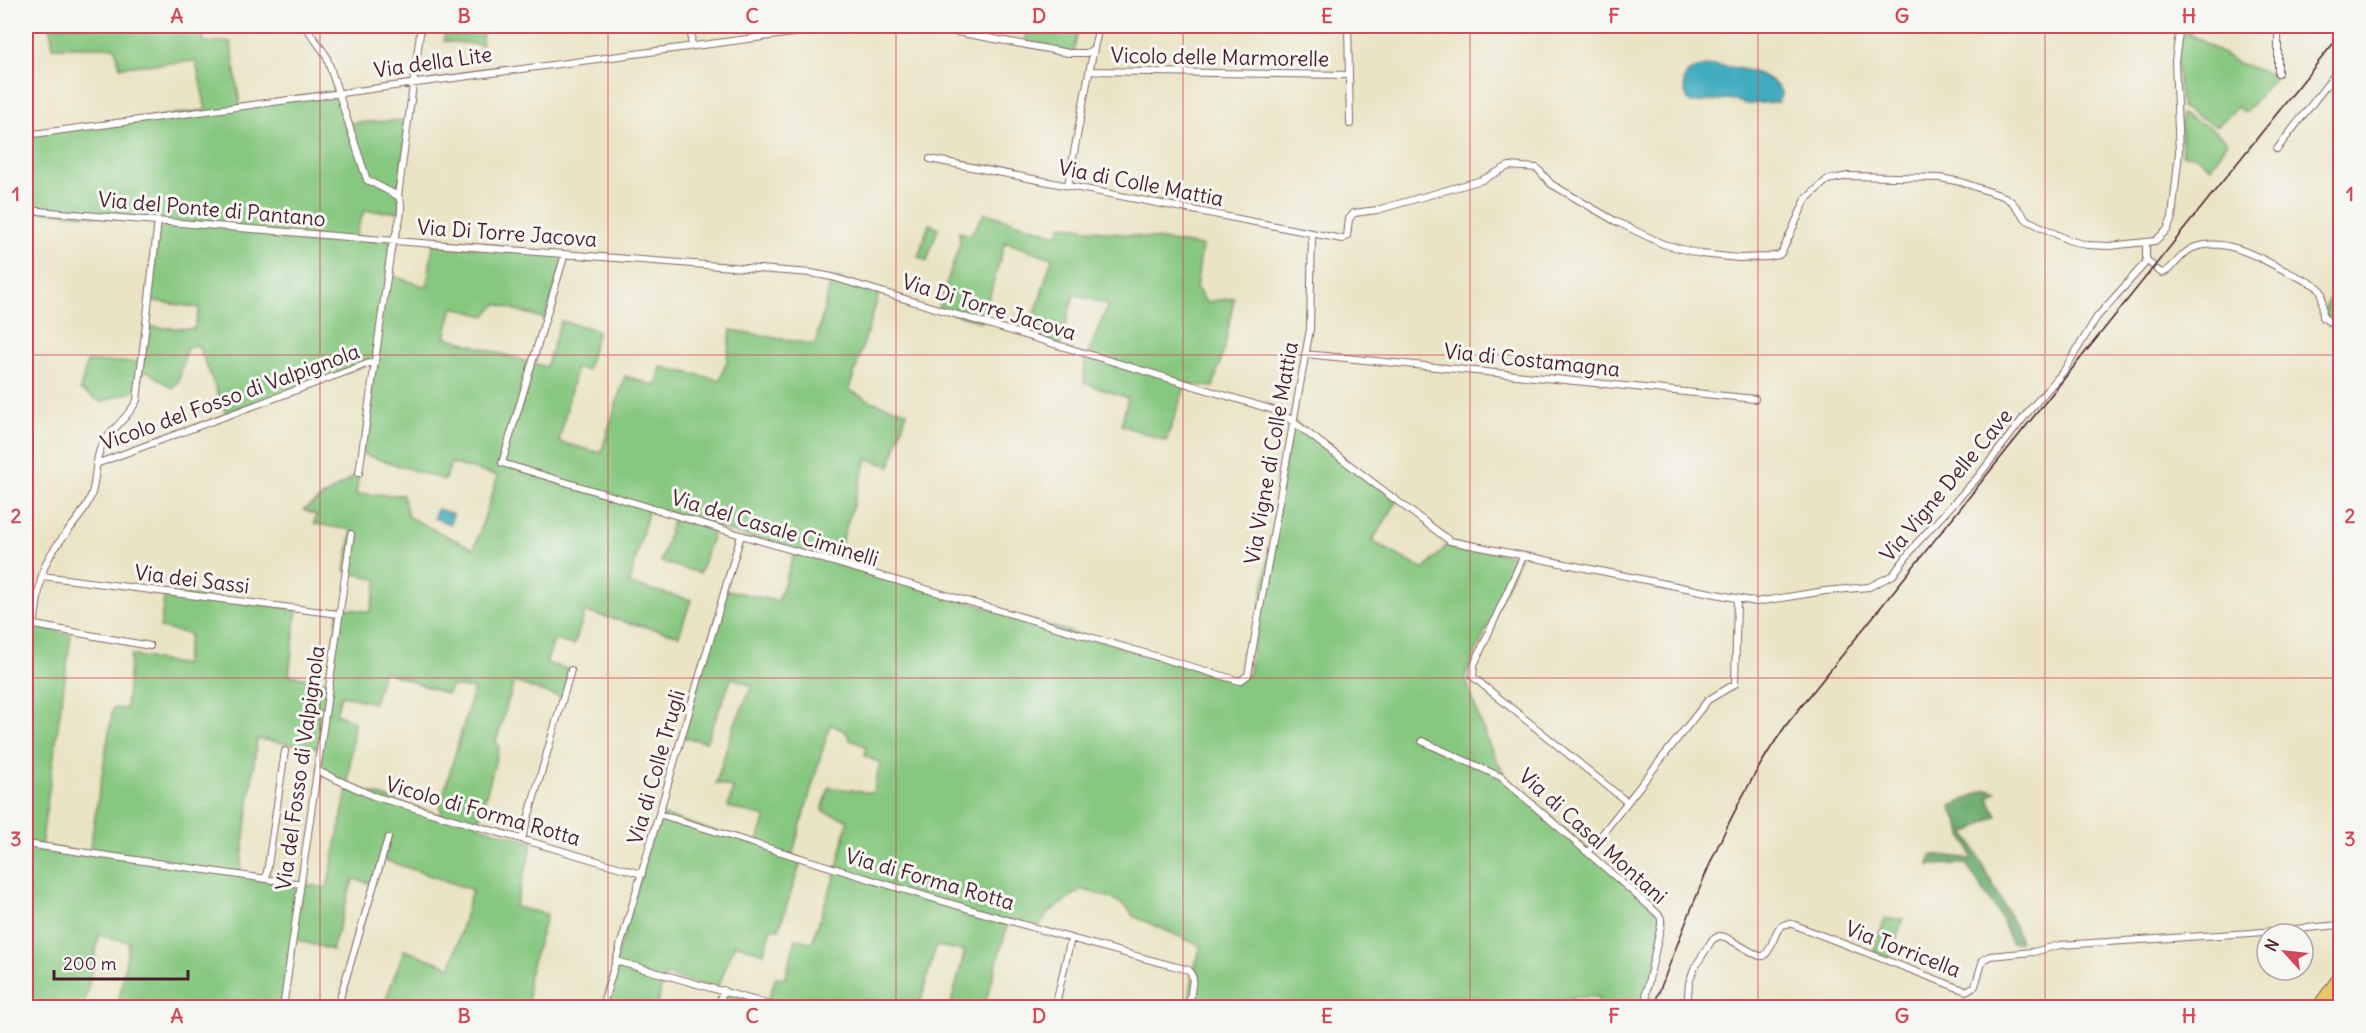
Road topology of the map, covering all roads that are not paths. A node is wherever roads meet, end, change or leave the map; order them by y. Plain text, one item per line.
1 (305, 26) edge
2 (421, 26) edge
3 (692, 26) edge
4 (845, 26) edge
5 (925, 26) edge
6 (1099, 26) edge
7 (1348, 26) edge
8 (2180, 26) edge
9 (2278, 26) edge
10 (691, 45) junction
11 (1092, 50) junction
12 (2340, 68) edge
13 (1090, 71) junction
14 (2277, 73) dead end
15 (1349, 75) junction
16 (414, 82) junction
17 (338, 92) junction
18 (1350, 124) dead end
19 (26, 135) edge
20 (2277, 149) dead end
21 (930, 159) dead end
22 (1068, 185) junction
23 (398, 196) junction
24 (26, 210) edge
25 (158, 221) junction
26 (1312, 234) junction
27 (395, 241) junction
28 (2146, 242) junction
29 (565, 254) junction
30 (2152, 265) junction
31 (2340, 330) edge
32 (1305, 354) junction
33 (375, 361) junction
34 (1755, 399) dead end
35 (1293, 420) junction
36 (96, 464) junction
37 (359, 473) dead end
38 (351, 534) dead end
39 (741, 535) junction
40 (1523, 557) junction
41 (42, 576) junction
42 (1737, 599) junction
43 (338, 614) junction
44 (27, 624) edge
45 (150, 646) dead end
46 (571, 670) dead end
47 (1248, 675) joint
48 (1422, 741) dead end
49 (285, 751) dead end
50 (318, 771) junction
51 (1627, 802) junction
52 (659, 814) junction
53 (388, 838) dead end
54 (522, 839) junction
55 (26, 844) edge
56 (1588, 852) junction
57 (642, 874) junction
58 (266, 879) junction
59 (301, 884) junction
60 (2340, 925) edge
61 (1071, 938) junction
62 (616, 961) junction
63 (2340, 973) edge
64 (2340, 984) edge
65 (723, 990) junction
66 (1653, 1003) dead end
67 (283, 1008) edge
68 (337, 1008) edge
69 (602, 1008) edge
70 (718, 1008) edge
71 (781, 1008) edge
72 (1055, 1008) edge
73 (1189, 1008) edge
74 (1686, 1008) edge
75 (2315, 1008) edge
76 (2323, 1008) edge

1 - 17 street
2 - 16 street
3 - 10 street
4 - 10 street, Via della Lite
5 - 11 street
6 - 11 street
7 - 15 street
8 - 28 street
9 - 14 street
10 - 16 street, Via della Lite
11 - 13 street
12 - 20 street
13 - 15 street, Vicolo delle Marmorelle
13 - 22 street
15 - 18 street
16 - 17 street, Via della Lite
16 - 23 street
17 - 19 street, Via della Lite
17 - 23 street
21 - 22 street, Via di Colle Mattia
22 - 26 street, Via di Colle Mattia
23 - 27 street
24 - 25 street, Via del Ponte di Pantano
25 - 27 street, Via del Ponte di Pantano
25 - 36 street
26 - 28 street, Via di Colle Mattia
26 - 32 street, Via Vigne di Colle Mattia
27 - 29 street, Via Di Torre Jacova
27 - 33 street
28 - 30 street
29 - 35 street, Via Di Torre Jacova
29 - 39 street, Via del Casale Ciminelli
30 - 31 street
30 - 42 street, Via Vigne Delle Cave
32 - 34 street, Via di Costamagna
32 - 35 street, Via Vigne di Colle Mattia
33 - 36 street, Vicolo del Fosso di Valpignola
33 - 37 street
35 - 40 street, Via Di Torre Jacova
35 - 47 street, Via Vigne di Colle Mattia
36 - 41 street
38 - 43 street, Via del Fosso di Valpignola
39 - 47 street, Via del Casale Ciminelli
39 - 52 street, Via di Colle Trugli
40 - 42 street, Via Vigne Delle Cave
40 - 51 street, Via di Casal Montani
41 - 43 street, Via dei Sassi
41 - 44 street
42 - 51 street
43 - 50 street, Via del Fosso di Valpignola
44 - 45 street
46 - 54 street
48 - 56 street, Via di Casal Montani
49 - 58 street
50 - 54 street, Vicolo di Forma Rotta
50 - 59 street, Via del Fosso di Valpignola
51 - 56 street
52 - 57 street, Via di Colle Trugli
52 - 61 street, Via di Forma Rotta
53 - 68 street
54 - 57 street, Vicolo di Forma Rotta
55 - 58 street
56 - 66 street, Via di Casal Montani
57 - 62 street, Via di Colle Trugli
58 - 59 street
59 - 67 street, Via del Fosso di Valpignola
60 - 74 street, Via Torricella
61 - 72 street
61 - 73 street, Via di Forma Rotta
62 - 65 street
62 - 69 street, Via di Colle Trugli
63 - 75 highway
64 - 76 highway
65 - 70 street
65 - 71 street

